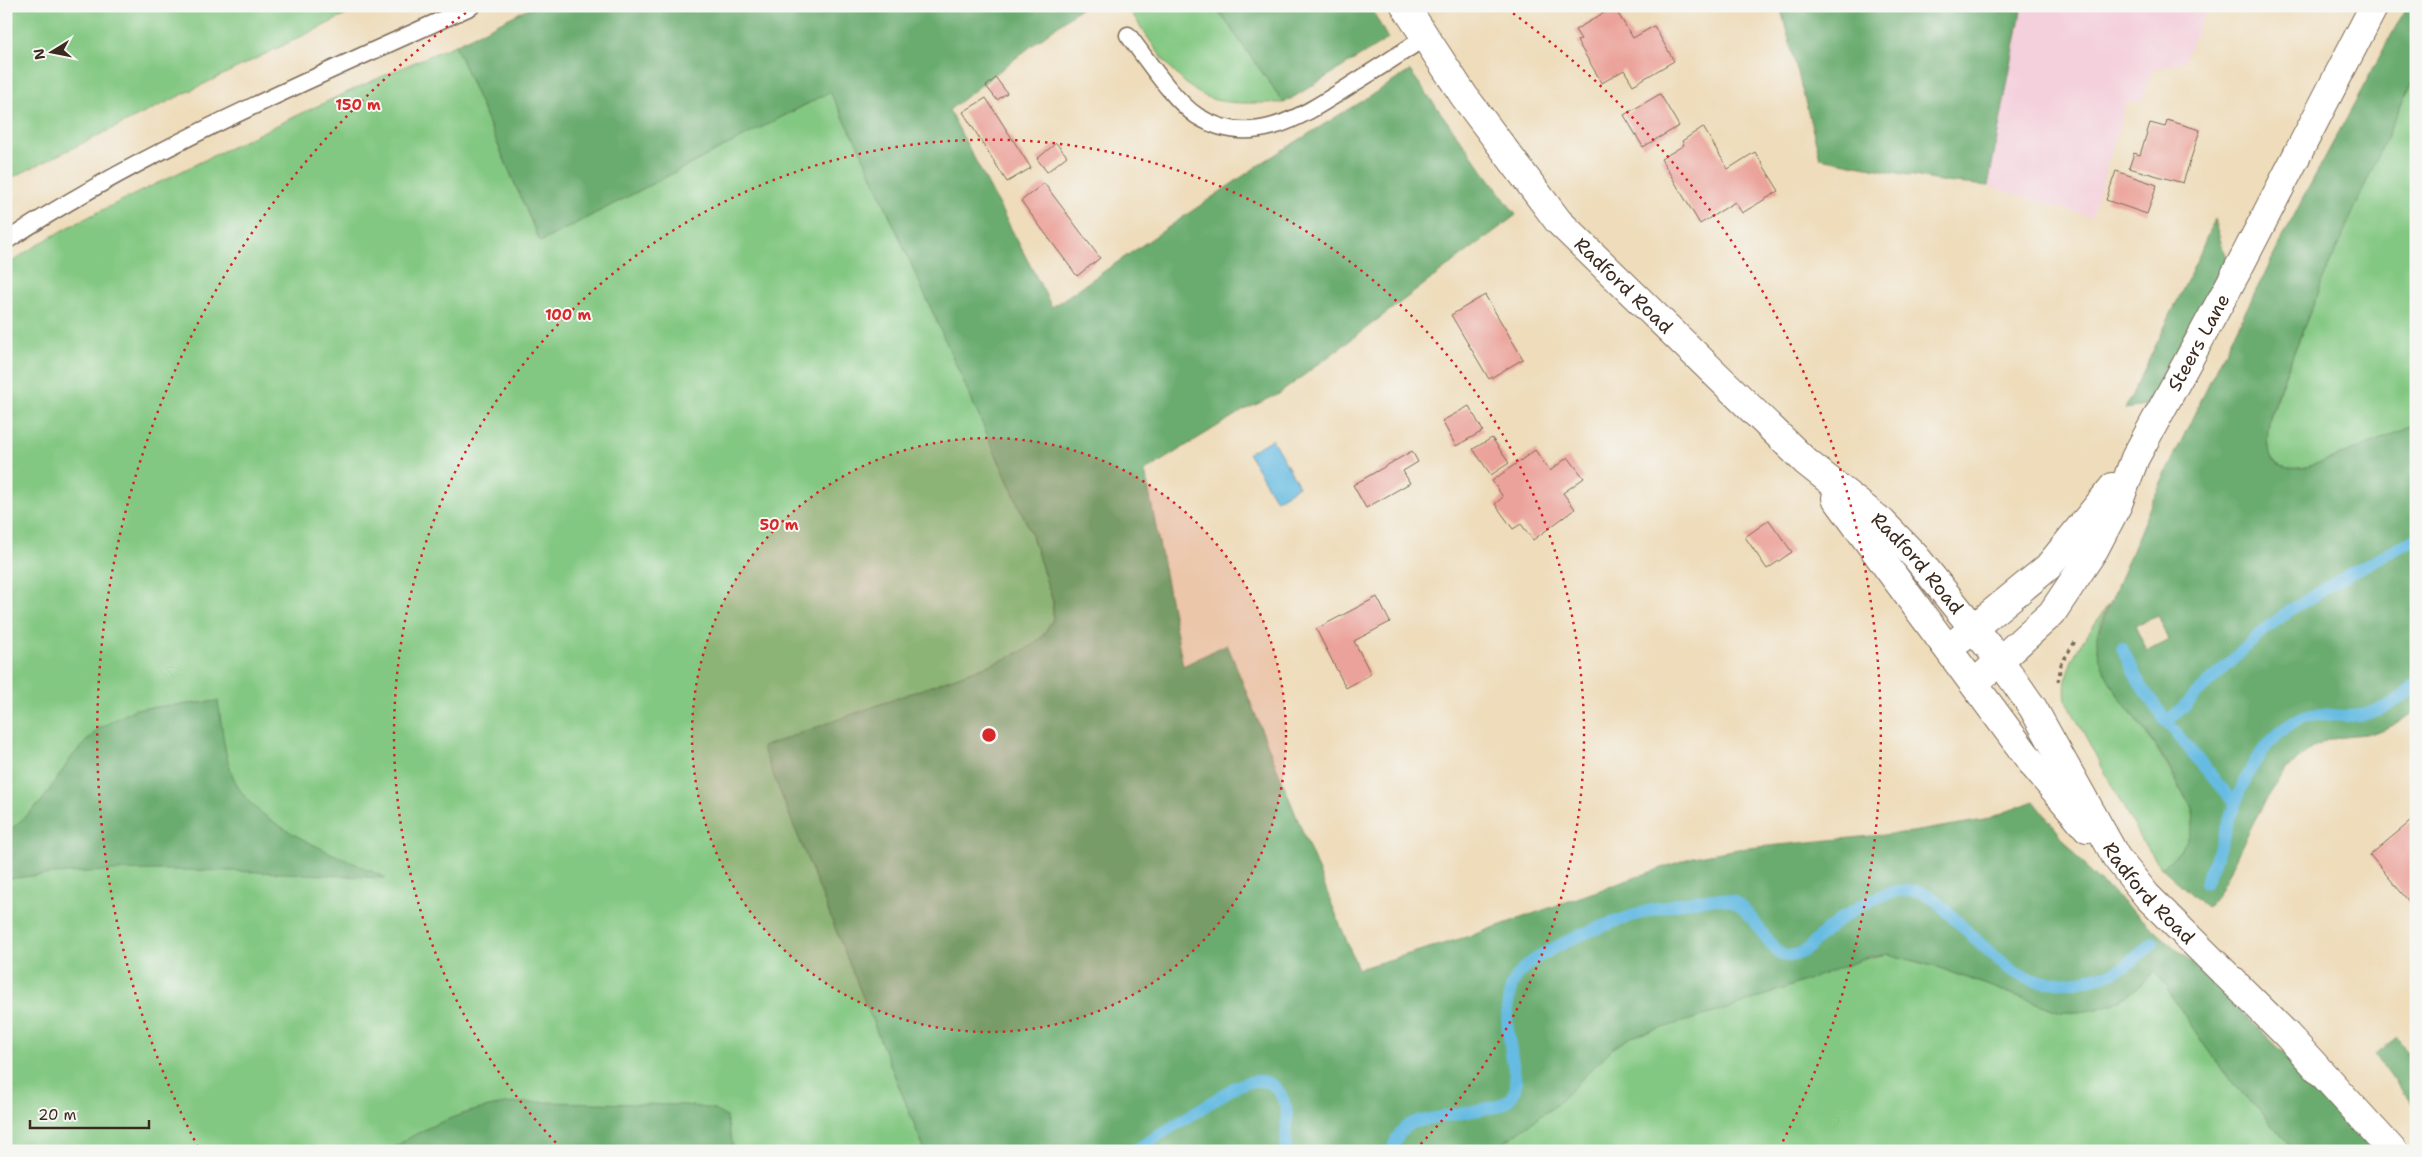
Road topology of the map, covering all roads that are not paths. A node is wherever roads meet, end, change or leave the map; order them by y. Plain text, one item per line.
1 (472, 6) edge
2 (1405, 6) edge
3 (2374, 6) edge
4 (1128, 35) dead end
5 (1424, 38) junction
6 (6, 240) edge
7 (1792, 448) junction
8 (2135, 458) junction
9 (1973, 628) junction
10 (1947, 649) junction
11 (2000, 661) junction
12 (1974, 684) junction
13 (2116, 857) junction
14 (2393, 1151) edge

1 - 6 lane
2 - 5 street, Radford Road
3 - 8 street, Steers Lane
4 - 5 lane
5 - 7 street, Radford Road
7 - 9 street, Radford Road
7 - 10 street
8 - 9 street
8 - 11 street, Steers Lane
9 - 10 street
9 - 11 street, Radford Road
10 - 12 street
11 - 12 street, Steers Lane
11 - 13 street, Radford Road
12 - 13 street
13 - 14 street, Radford Road

